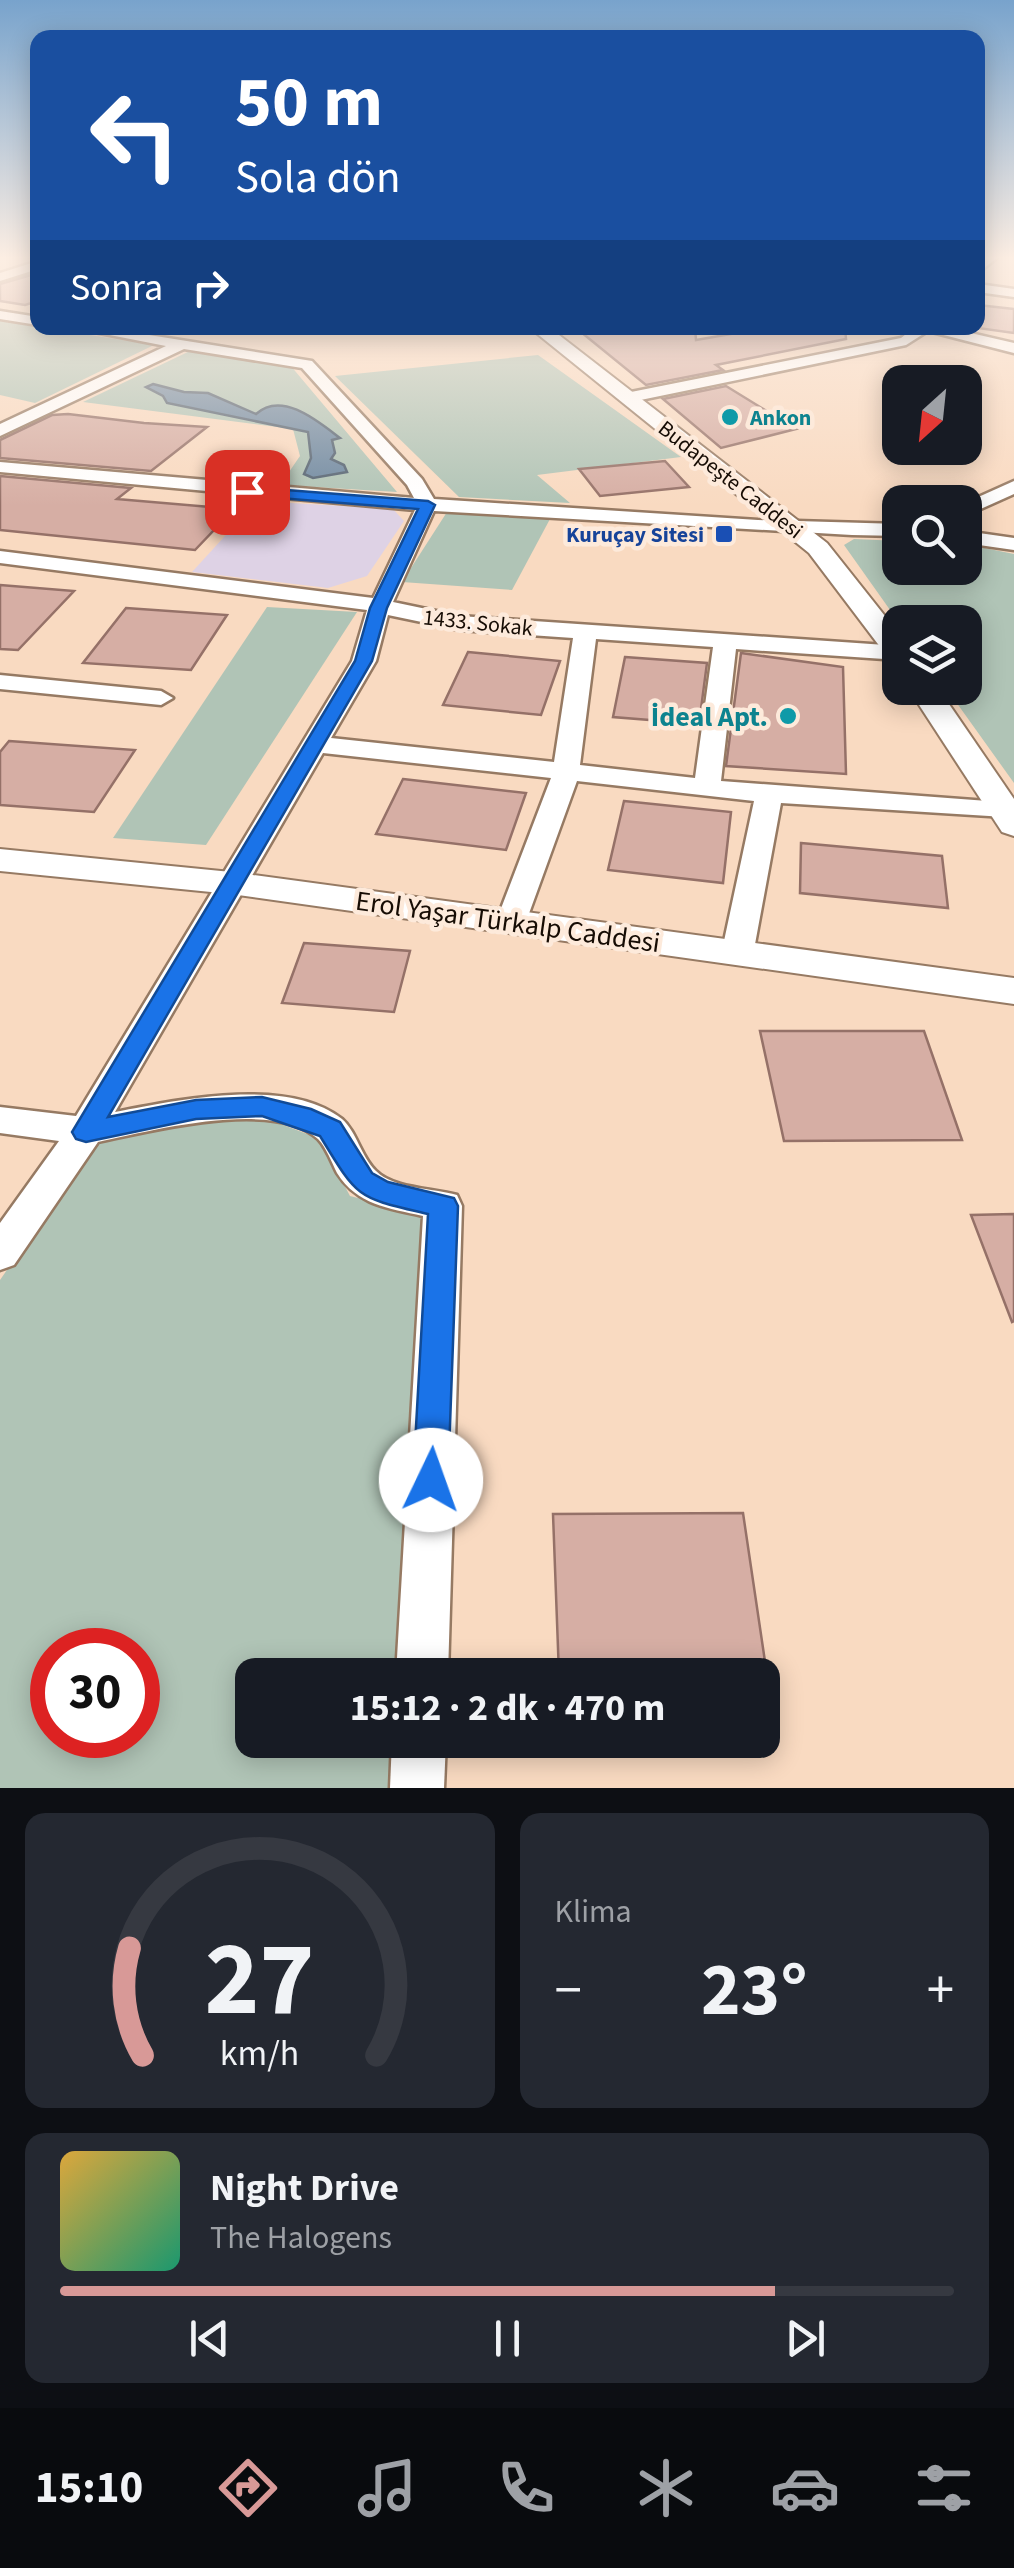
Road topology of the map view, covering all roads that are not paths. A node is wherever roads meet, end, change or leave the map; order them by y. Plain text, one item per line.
1 (159, 339) edge
2 (192, 339) edge
3 (552, 339) edge
4 (908, 339) edge
5 (979, 339) edge
6 (183, 343) junction
7 (1014, 348) edge
8 (626, 398) junction
9 (0, 431) edge
10 (0, 467) edge
11 (1014, 487) edge
12 (982, 502) edge
13 (428, 505) junction
14 (796, 529) junction
15 (882, 530) edge
16 (982, 539) edge
17 (1014, 544) edge
18 (0, 557) edge
19 (379, 608) junction
20 (882, 630) edge
21 (585, 632) junction
22 (725, 641) junction
23 (882, 652) edge
24 (0, 682) edge
25 (162, 698) dead end
26 (934, 705) edge
27 (315, 744) junction
28 (566, 774) junction
29 (708, 787) junction
30 (770, 794) junction
31 (1009, 817) edge
32 (0, 860) edge
33 (231, 883) junction
34 (512, 919) junction
35 (737, 955) junction
36 (1014, 991) edge
37 (0, 1120) edge
38 (86, 1132) junction
39 (0, 1254) edge
40 (423, 1658) edge
41 (418, 1758) edge
42 (417, 1788) edge

1 - 6 street
2 - 6 street
3 - 8 street, Budapeşte Caddesi
4 - 8 street
5 - 7 street
6 - 9 street
6 - 13 street
8 - 14 street, Budapeşte Caddesi
10 - 13 street
11 - 12 street
13 - 14 street
13 - 19 street
14 - 15 street
14 - 20 street, Budapeşte Caddesi
16 - 17 street
18 - 19 street, 1433. Sokak
19 - 21 street, 1433. Sokak
19 - 27 street
21 - 22 street, 1433. Sokak
21 - 28 street
22 - 23 street, 1433. Sokak
22 - 29 street
24 - 25 street
26 - 31 street
27 - 28 street
27 - 33 street
28 - 29 street
28 - 34 street
29 - 30 street
30 - 31 street
30 - 35 street
32 - 33 street, Erol Yaşar Türkalp Caddesi
33 - 34 street, Erol Yaşar Türkalp Caddesi
33 - 38 street
34 - 35 street, Erol Yaşar Türkalp Caddesi
35 - 36 street, Erol Yaşar Türkalp Caddesi
37 - 38 street
38 - 39 street
38 - 40 street
41 - 42 street

